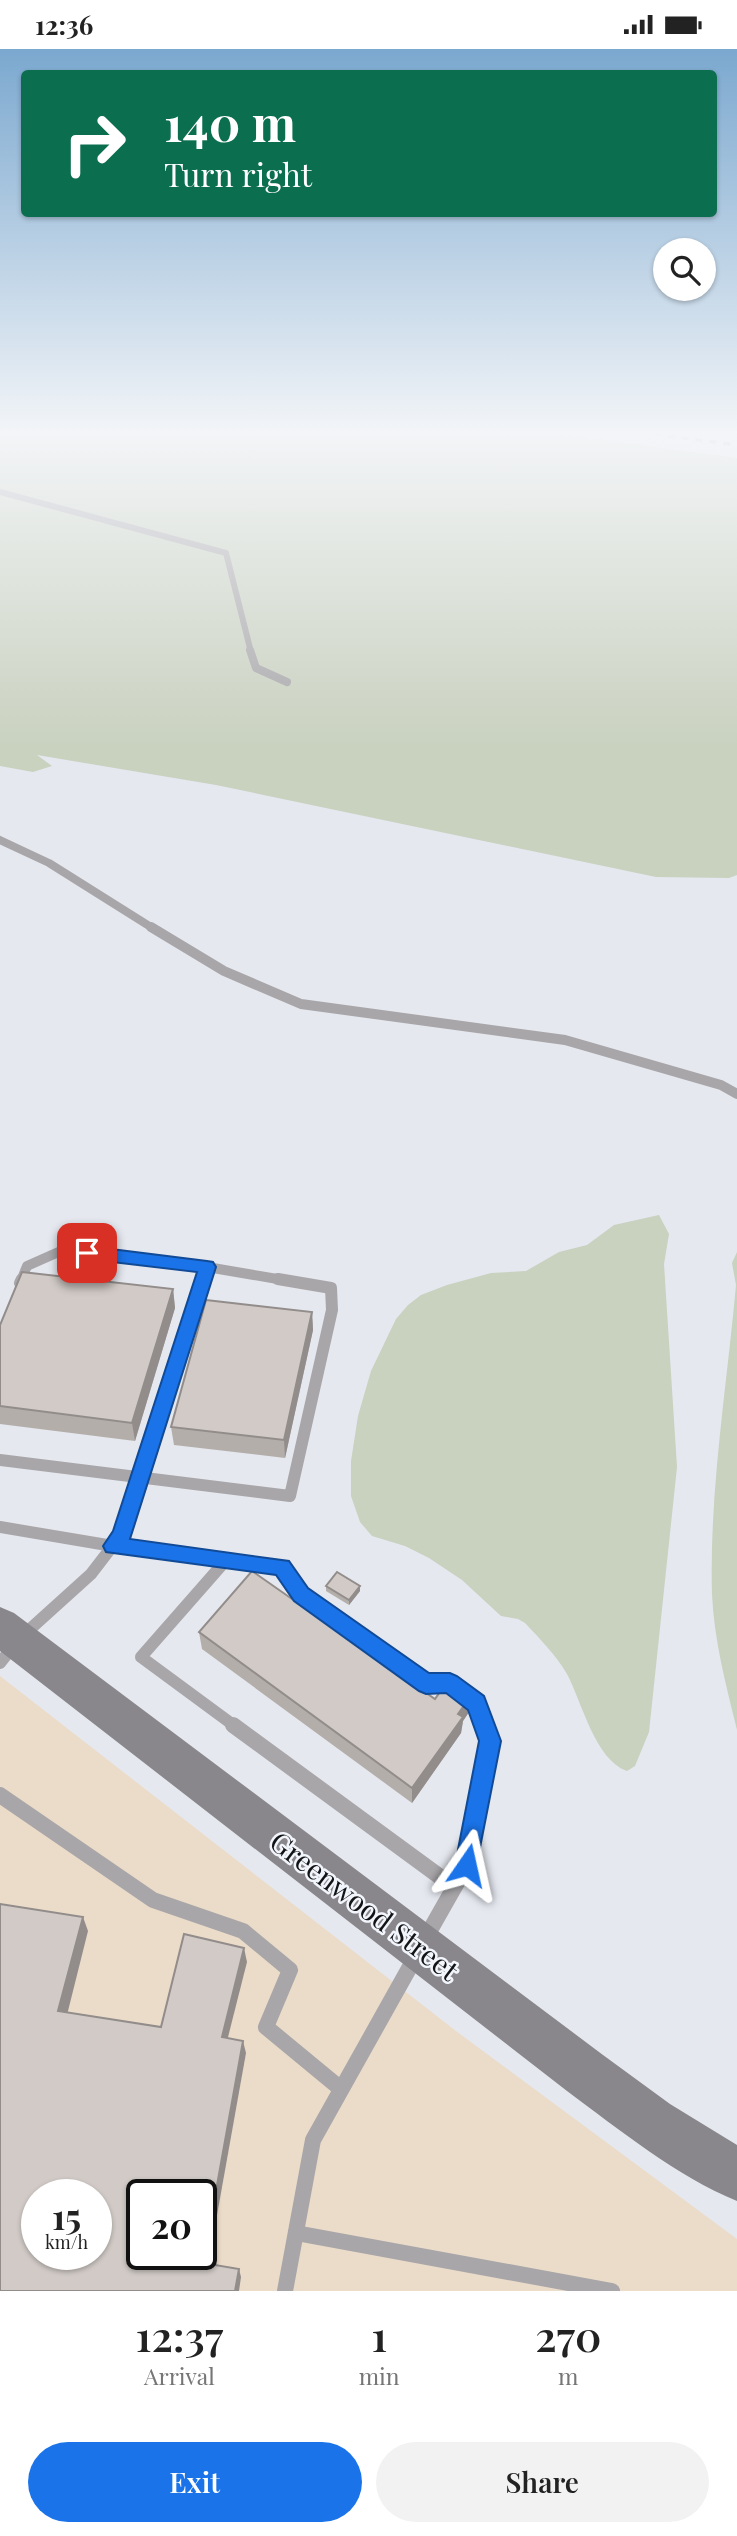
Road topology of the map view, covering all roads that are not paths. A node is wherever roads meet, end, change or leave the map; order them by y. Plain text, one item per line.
1 (170, 537) edge
2 (287, 682) dead end
3 (0, 840) edge
4 (737, 1094) edge
5 (207, 1267) junction
6 (16, 1292) edge
7 (0, 1460) edge
8 (140, 1477) junction
9 (0, 1527) edge
10 (113, 1546) junction
11 (227, 1559) junction
12 (6, 1643) edge
13 (0, 1795) edge
14 (454, 1888) junction
15 (421, 1947) junction
16 (341, 2089) junction
17 (737, 2175) edge
18 (296, 2233) junction
19 (285, 2291) edge
20 (612, 2291) edge

1 - 2 lane
3 - 4 lane
5 - 6 lane
5 - 8 lane
5 - 8 lane
7 - 8 lane
8 - 10 lane
9 - 10 lane
10 - 11 lane
10 - 12 lane
11 - 14 lane
11 - 14 lane
12 - 15 main road, Greenwood Street
13 - 16 lane
14 - 15 lane
15 - 16 lane
15 - 17 main road, Greenwood Street
16 - 18 lane
18 - 19 lane
18 - 20 lane

